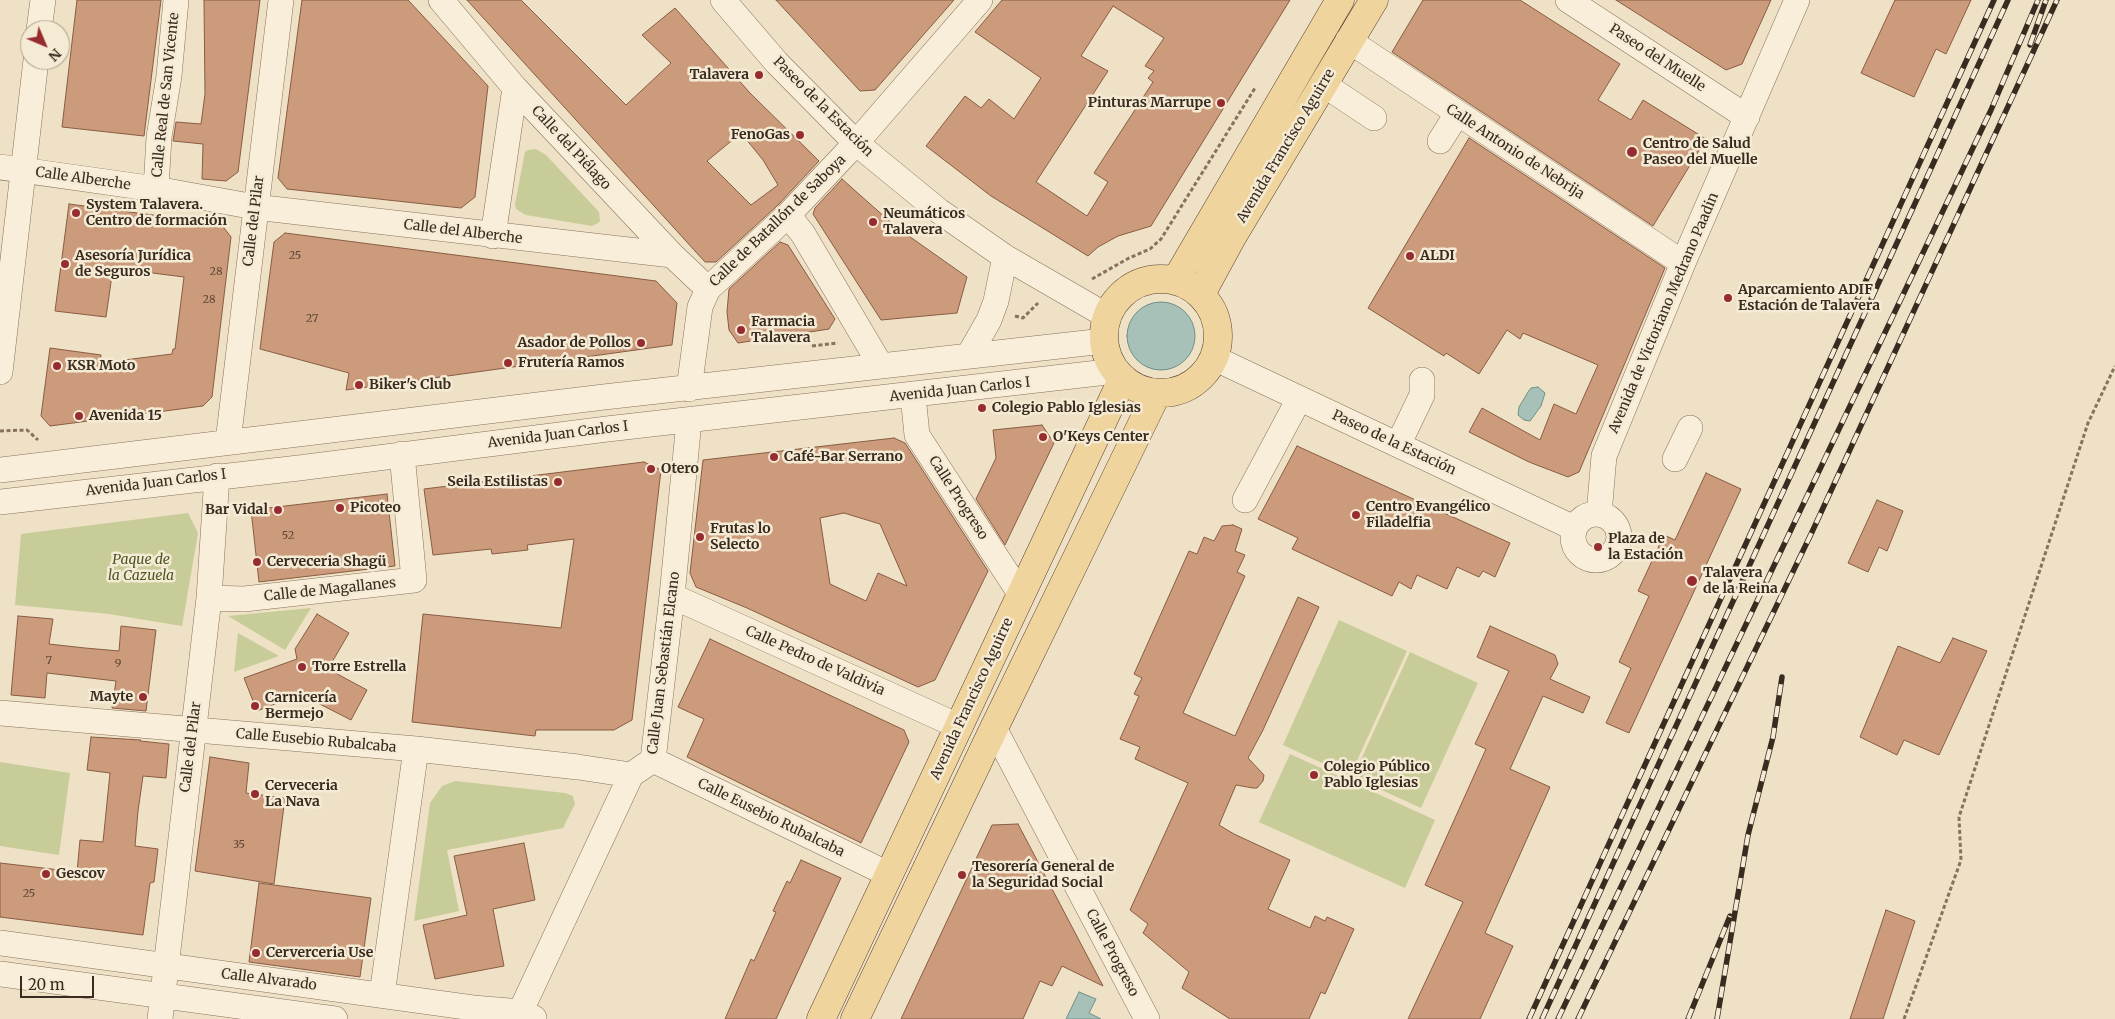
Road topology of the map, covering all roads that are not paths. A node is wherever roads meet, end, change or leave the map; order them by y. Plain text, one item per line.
1 (43, 0) edge
2 (176, 0) edge
3 (281, 0) edge
4 (441, 0) edge
5 (723, 0) edge
6 (1340, 0) edge
7 (1374, 0) edge
8 (1568, 0) edge
9 (1797, 0) edge
10 (975, 2) edge
11 (40, 20) edge
12 (1348, 40) junction
13 (34, 70) edge
14 (1323, 84) junction
15 (515, 88) junction
16 (1457, 114) junction
17 (1747, 117) junction
18 (1374, 118) dead end
19 (1440, 141) dead end
20 (856, 143) junction
21 (11, 168) edge
22 (156, 189) junction
23 (255, 207) junction
24 (788, 215) junction
25 (493, 236) junction
26 (672, 256) junction
27 (1005, 257) junction
28 (1684, 263) junction
29 (1176, 280) junction
30 (708, 289) junction
31 (1201, 294) junction
32 (1106, 329) junction
33 (969, 355) junction
34 (1214, 358) junction
35 (881, 366) junction
36 (0, 372) edge
37 (1120, 375) junction
38 (1422, 380) dead end
39 (689, 389) junction
40 (1157, 393) junction
41 (913, 394) junction
42 (1299, 399) junction
43 (688, 420) junction
44 (1690, 428) dead end
45 (228, 442) junction
46 (1398, 445) junction
47 (402, 454) junction
48 (1675, 459) dead end
49 (0, 470) edge
50 (217, 476) junction
51 (1245, 500) dead end
52 (0, 502) edge
53 (1599, 514) junction
54 (1574, 528) junction
55 (1021, 595) junction
56 (672, 596) junction
57 (209, 598) junction
58 (0, 713) edge
59 (958, 726) junction
60 (994, 728) junction
61 (192, 730) junction
62 (416, 749) junction
63 (653, 760) junction
64 (631, 775) junction
65 (890, 875) junction
66 (0, 943) edge
67 (166, 967) junction
68 (0, 974) edge
69 (382, 995) junction
70 (162, 1008) edge
71 (525, 1017) edge
72 (335, 1019) edge
73 (821, 1019) edge
74 (856, 1019) edge
75 (1147, 1019) edge

1 - 11 street
2 - 22 street, Calle Real de San Vicente
3 - 23 street, Calle del Pilar
4 - 15 street, Calle del Piélago
5 - 20 street, Paseo de la Estación
6 - 29 main road, Avenida Francisco Aguirre
7 - 12 main road, Avenida Francisco Aguirre
8 - 17 street, Paseo del Muelle
9 - 17 street, Avenida de Victoriano Medrano Paadin
10 - 20 street, Calle de Batallón de Saboya
12 - 14 main road, Avenida Francisco Aguirre
12 - 16 street, Calle Antonio de Nebrija
13 - 21 street
14 - 18 street
14 - 31 main road, Avenida Francisco Aguirre
15 - 25 street
15 - 26 street, Calle del Piélago
16 - 19 street
16 - 28 street, Calle Antonio de Nebrija
17 - 28 street, Avenida de Victoriano Medrano Paadin
20 - 24 street, Calle de Batallón de Saboya
20 - 27 street, Paseo de la Estación
21 - 22 street, Calle Alberche
21 - 36 street
22 - 23 street, Calle Alberche
23 - 25 street, Calle del Alberche
23 - 45 street, Calle del Pilar
24 - 30 street, Calle de Batallón de Saboya
24 - 35 street
25 - 26 street, Calle del Alberche
26 - 30 street, Calle del Piélago
27 - 32 street, Paseo de la Estación
27 - 33 street
28 - 53 street, Avenida de Victoriano Medrano Paadin
29 - 31 main road
29 - 32 main road
30 - 39 street, Calle de Batallón de Saboya
31 - 34 main road
32 - 33 street
32 - 37 main road
33 - 35 street
34 - 40 main road
34 - 42 street, Paseo de la Estación
35 - 39 street
37 - 40 main road
37 - 41 street, Avenida Juan Carlos I
37 - 55 main road, Avenida Francisco Aguirre
38 - 46 street
39 - 45 street
40 - 60 main road
41 - 43 street, Avenida Juan Carlos I
41 - 55 street, Calle Progreso
42 - 46 street, Paseo de la Estación
42 - 51 street
43 - 47 street, Avenida Juan Carlos I
43 - 56 street, Calle Juan Sebastián Elcano
44 - 48 street
45 - 49 street
46 - 54 street, Paseo de la Estación
47 - 50 street, Avenida Juan Carlos I
47 - 57 street, Calle de Magallanes
50 - 52 street, Avenida Juan Carlos I
50 - 57 street, Calle del Pilar
53 - 54 street
53 - 54 street
55 - 59 main road, Avenida Francisco Aguirre
56 - 59 street, Calle Pedro de Valdivia
56 - 63 street, Calle Juan Sebastián Elcano
57 - 61 street, Calle del Pilar
58 - 61 street, Calle Eusebio Rubalcaba
59 - 65 main road, Avenida Francisco Aguirre
60 - 74 main road
60 - 75 street, Calle Progreso
61 - 62 street, Calle Eusebio Rubalcaba
61 - 67 street, Calle del Pilar
62 - 64 street, Calle Eusebio Rubalcaba
62 - 69 street
63 - 64 street, Calle Juan Sebastián Elcano
63 - 65 street, Calle Eusebio Rubalcaba
64 - 71 street
65 - 73 main road, Avenida Francisco Aguirre
66 - 67 street, Calle Alvarado
67 - 69 street, Calle Alvarado
67 - 70 street, Calle del Pilar
68 - 70 street
69 - 71 street, Calle Alvarado
70 - 72 street

